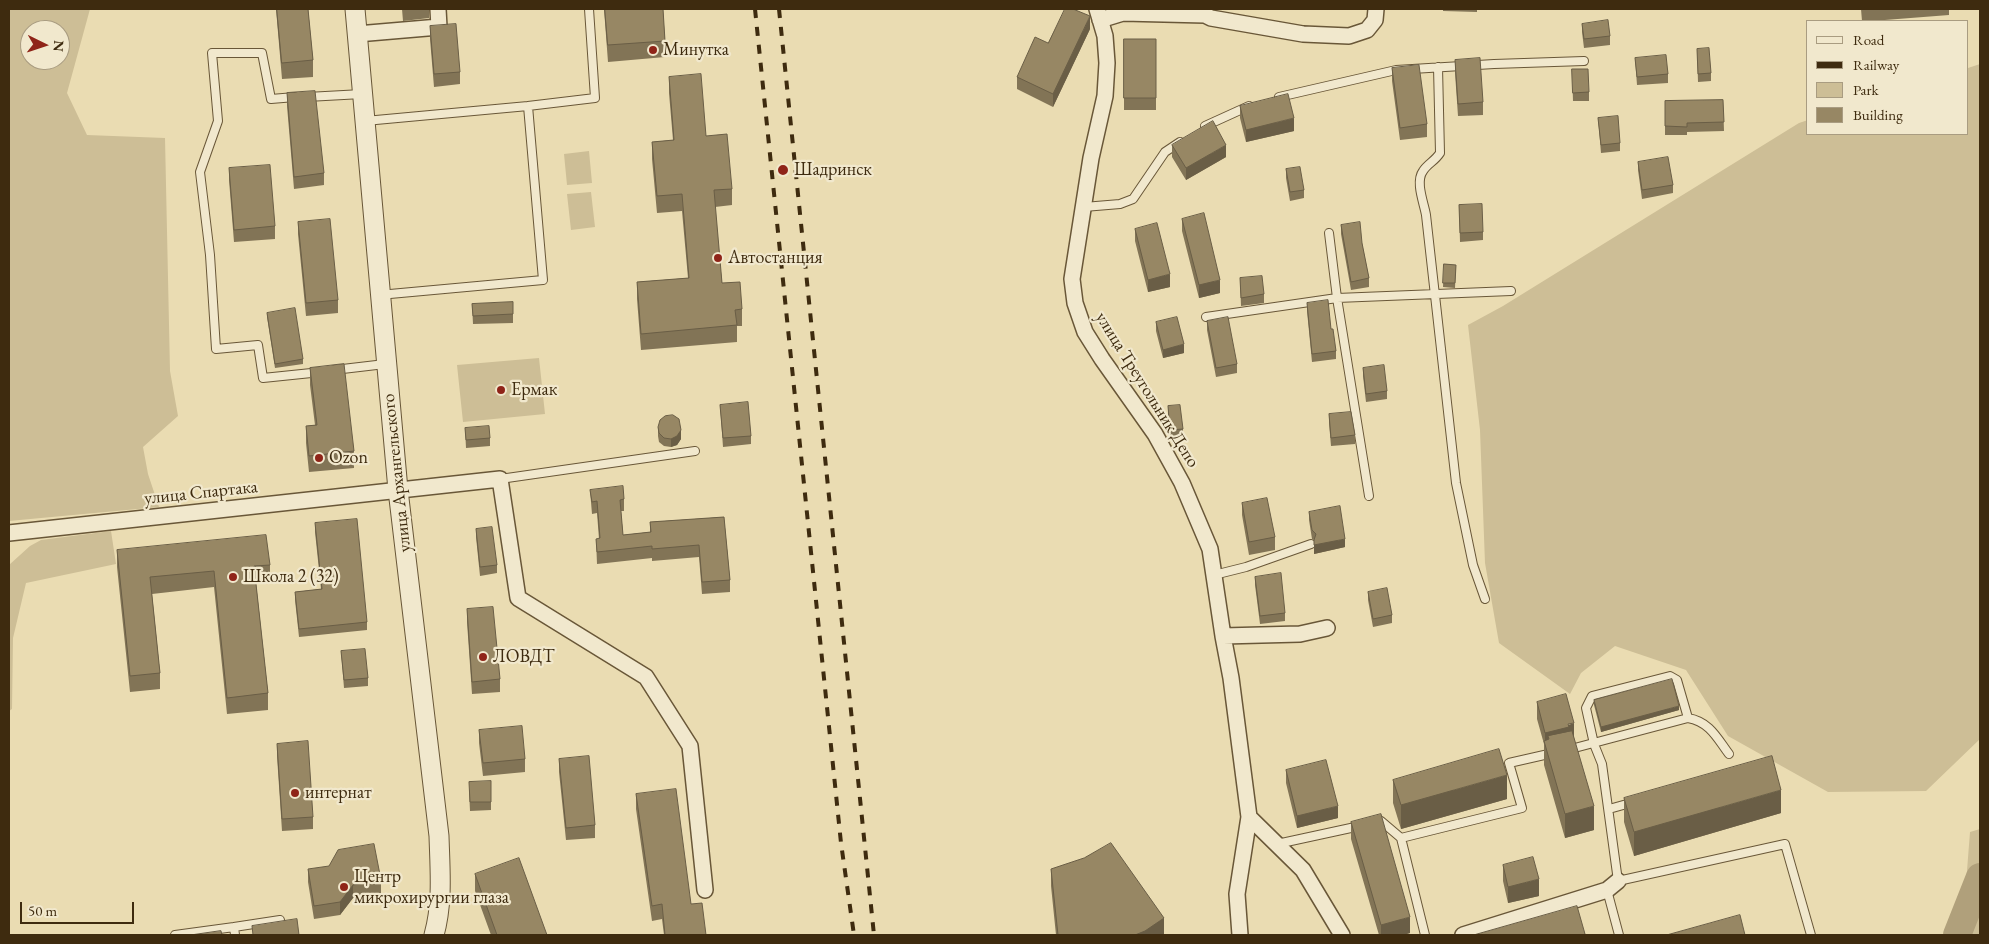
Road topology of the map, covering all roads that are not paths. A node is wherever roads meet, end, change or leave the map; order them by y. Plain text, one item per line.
1 (355, 9) edge
2 (438, 9) edge
3 (589, 9) edge
4 (1376, 9) edge
5 (1200, 12) edge
6 (1098, 14) edge
7 (357, 34) junction
8 (1584, 61) dead end
9 (1438, 67) junction
10 (362, 94) junction
11 (1268, 100) edge
12 (1259, 103) edge
13 (528, 106) junction
14 (364, 121) junction
15 (1197, 131) edge
16 (1189, 136) edge
17 (1084, 207) junction
18 (1329, 233) dead end
19 (1511, 291) dead end
20 (1434, 294) junction
21 (379, 295) junction
22 (1337, 298) junction
23 (1206, 317) dead end
24 (385, 364) junction
25 (695, 451) dead end
26 (500, 479) junction
27 (398, 490) junction
28 (1369, 496) dead end
29 (9, 533) edge
30 (1311, 544) dead end
31 (1214, 575) junction
32 (1485, 599) dead end
33 (1327, 628) dead end
34 (1223, 636) junction
35 (1688, 718) junction
36 (1594, 744) junction
37 (1730, 754) dead end
38 (1647, 799) edge
39 (1609, 808) junction
40 (1249, 817) junction
41 (1401, 838) junction
42 (1277, 844) junction
43 (1612, 886) junction
44 (705, 890) dead end
45 (280, 920) edge
46 (234, 927) junction
47 (175, 935) edge
48 (235, 935) edge
49 (434, 935) edge
50 (1240, 935) edge
51 (1342, 935) edge
52 (1425, 935) edge
53 (1463, 935) edge
54 (1619, 935) edge
55 (1811, 935) edge

1 - 7 street, улица Архангельского
2 - 7 street
3 - 13 lane
4 - 5 street
5 - 6 street
6 - 17 street, улица Треугольник Депо
7 - 10 street, улица Архангельского
8 - 9 lane
9 - 11 lane
9 - 20 lane
10 - 14 street, улица Архангельского
10 - 24 lane
12 - 15 lane
13 - 14 lane
13 - 21 lane
14 - 21 street, улица Архангельского
16 - 17 lane
17 - 31 street, улица Треугольник Депо
18 - 22 lane
19 - 20 lane
20 - 22 lane
20 - 32 lane
21 - 24 street, улица Архангельского
22 - 23 lane
22 - 28 lane
24 - 27 street, улица Архангельского
25 - 26 lane
26 - 27 street, улица Спартака
26 - 44 street
27 - 29 street, улица Спартака
27 - 49 street, улица Архангельского
30 - 31 lane
31 - 34 street, улица Треугольник Депо
33 - 34 street
34 - 40 street, улица Треугольник Депо
35 - 36 lane
35 - 36 lane
35 - 37 lane
36 - 39 lane
36 - 41 lane
38 - 39 lane
39 - 43 lane
40 - 42 street
40 - 50 street, улица Треугольник Депо
41 - 42 lane
41 - 52 lane
42 - 51 street
43 - 53 street
43 - 54 lane
43 - 55 lane
45 - 46 lane
46 - 47 lane
46 - 48 lane

